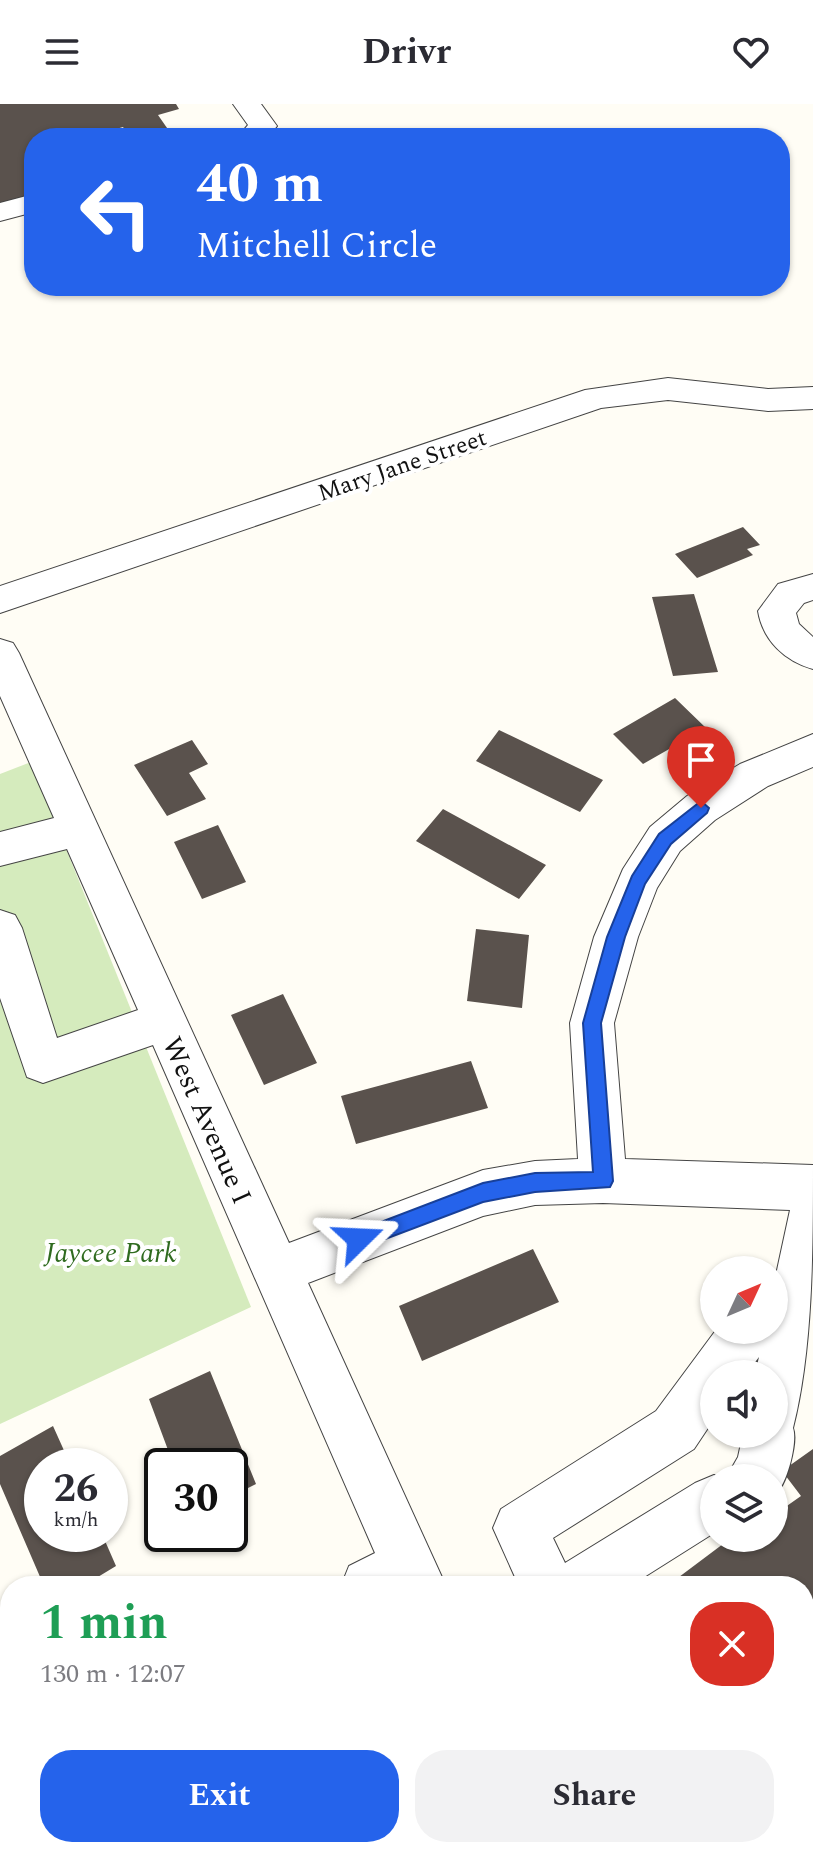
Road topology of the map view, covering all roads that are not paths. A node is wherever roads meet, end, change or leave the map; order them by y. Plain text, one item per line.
1 (247, 104) edge
2 (261, 128) edge
3 (24, 206) edge
4 (0, 212) edge
5 (813, 398) edge
6 (813, 587) edge
7 (0, 600) edge
8 (0, 653) edge
9 (813, 655) edge
10 (813, 750) edge
11 (78, 829) junction
12 (0, 849) edge
13 (0, 928) edge
14 (164, 1021) junction
15 (603, 1181) junction
16 (813, 1188) edge
17 (809, 1235) edge
18 (275, 1272) junction
19 (788, 1272) edge
20 (737, 1344) edge
21 (725, 1360) edge
22 (784, 1360) edge
23 (700, 1394) edge
24 (700, 1511) edge
25 (397, 1576) edge
26 (542, 1576) edge
27 (595, 1576) edge

1 - 2 street
3 - 4 street
5 - 7 street, Mary Jane Street
6 - 9 street
8 - 11 street, West Avenue I
10 - 15 street
11 - 12 street
11 - 14 street, West Avenue I
13 - 14 street
14 - 18 street, West Avenue I
15 - 16 street
15 - 18 street
17 - 19 street
17 - 22 street
18 - 25 street, West Avenue I
20 - 21 street
23 - 26 street
24 - 27 street

